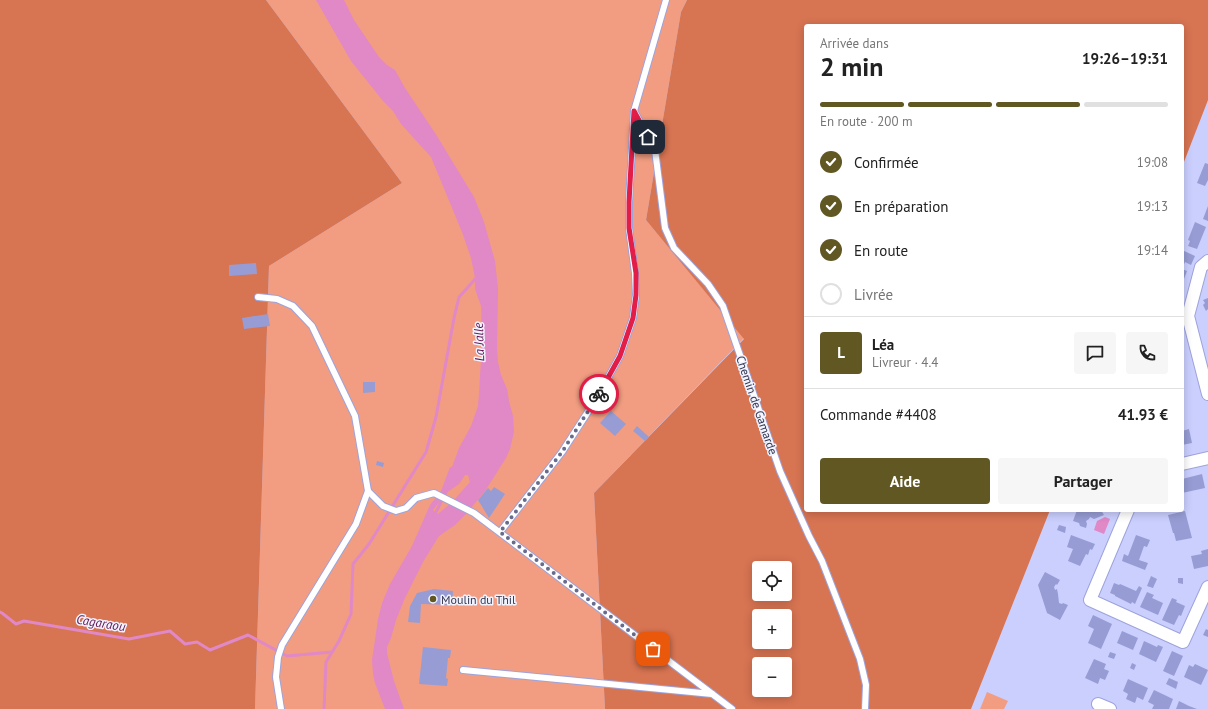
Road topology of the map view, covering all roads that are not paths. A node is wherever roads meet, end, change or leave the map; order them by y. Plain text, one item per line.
1 (666, 0) edge
2 (634, 111) junction
3 (1208, 261) edge
4 (258, 297) dead end
5 (1208, 394) edge
6 (1208, 458) edge
7 (1184, 464) edge
8 (368, 491) junction
9 (1127, 512) edge
10 (500, 532) junction
11 (1208, 587) edge
12 (463, 670) dead end
13 (713, 694) junction
14 (1098, 704) dead end
15 (281, 709) edge
16 (732, 709) edge
17 (865, 709) edge
18 (1110, 709) edge

1 - 2 lane
2 - 10 lane
2 - 17 lane, Chemin de Gamarde
3 - 5 street
4 - 8 lane
6 - 7 street
8 - 10 lane
8 - 15 lane
9 - 11 street
10 - 13 lane
12 - 13 lane
13 - 16 lane
14 - 18 street

